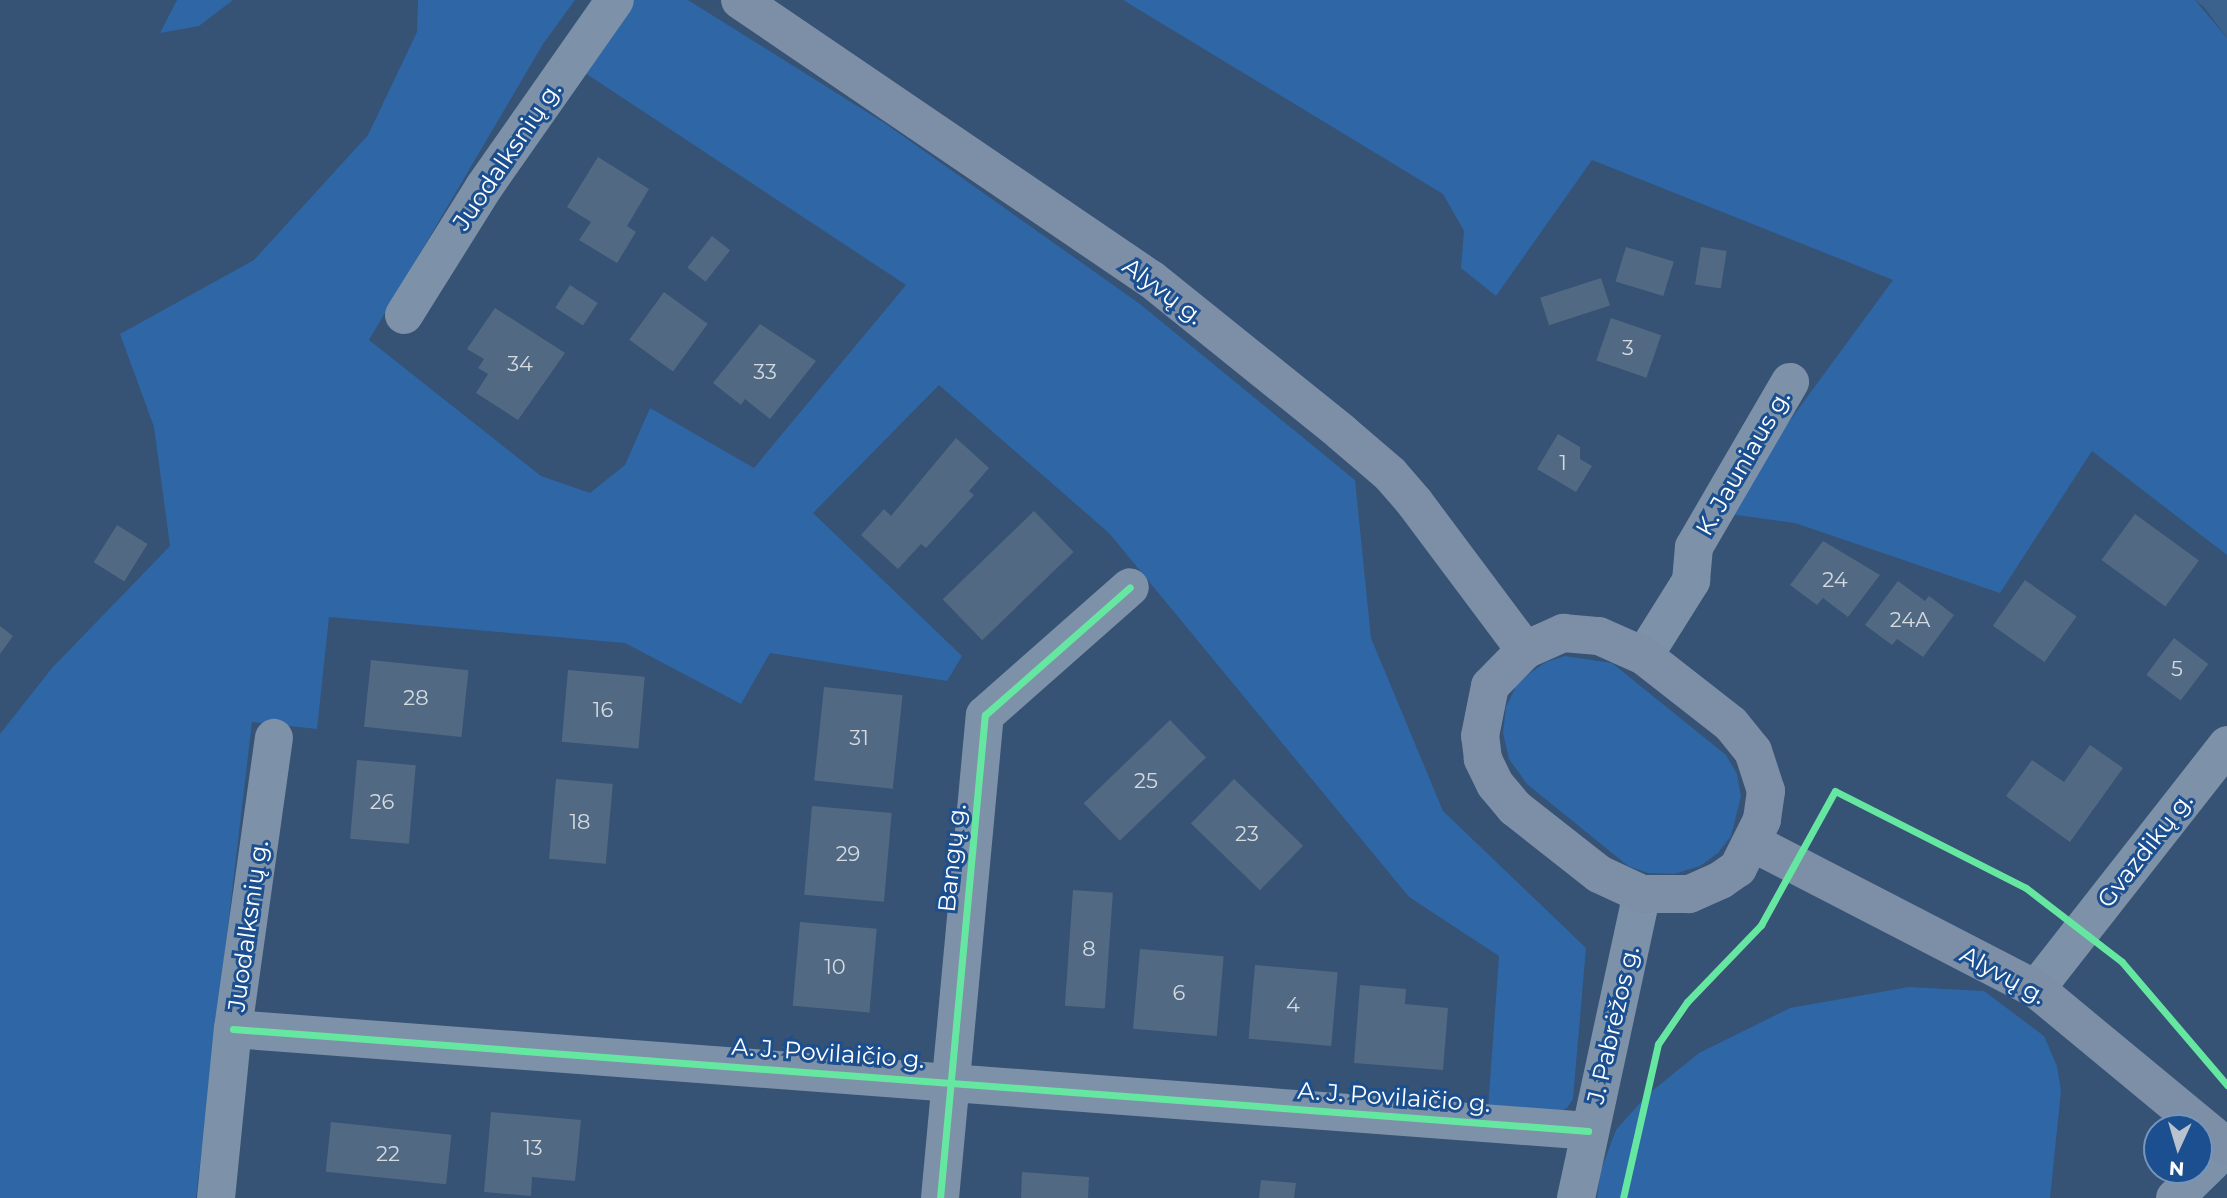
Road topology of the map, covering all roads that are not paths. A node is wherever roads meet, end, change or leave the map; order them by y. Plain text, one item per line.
1 (615, 0) edge
2 (740, 0) edge
3 (404, 315) dead end
4 (1790, 382) dead end
5 (1130, 587) dead end
6 (1525, 650) junction
7 (1644, 656) junction
8 (274, 738) dead end
9 (2227, 745) edge
10 (1753, 843) junction
11 (1642, 894) junction
12 (2036, 989) junction
13 (233, 1029) junction
14 (950, 1082) junction
15 (1588, 1131) junction
16 (2227, 1147) edge
17 (216, 1198) edge
18 (940, 1198) edge
19 (1576, 1198) edge
20 (2175, 1198) edge

1 - 3 street, Juodalksnių g.
2 - 6 main road, Alyvų g.
4 - 7 street, K. Jauniaus g.
5 - 14 street, Bangų g.
6 - 7 main road
6 - 11 main road
7 - 10 main road
8 - 13 street, Juodalksnių g.
9 - 12 street, Gvazdikų g.
10 - 11 main road
10 - 12 main road, Alyvų g.
11 - 15 street, J. Pabrėžos g.
12 - 16 main road, Alyvų g.
13 - 14 street, A. J. Povilaičio g.
13 - 17 street, Juodalksnių g.
14 - 15 street, A. J. Povilaičio g.
14 - 18 street, Bangų g.
15 - 19 street, J. Pabrėžos g.
16 - 20 street

